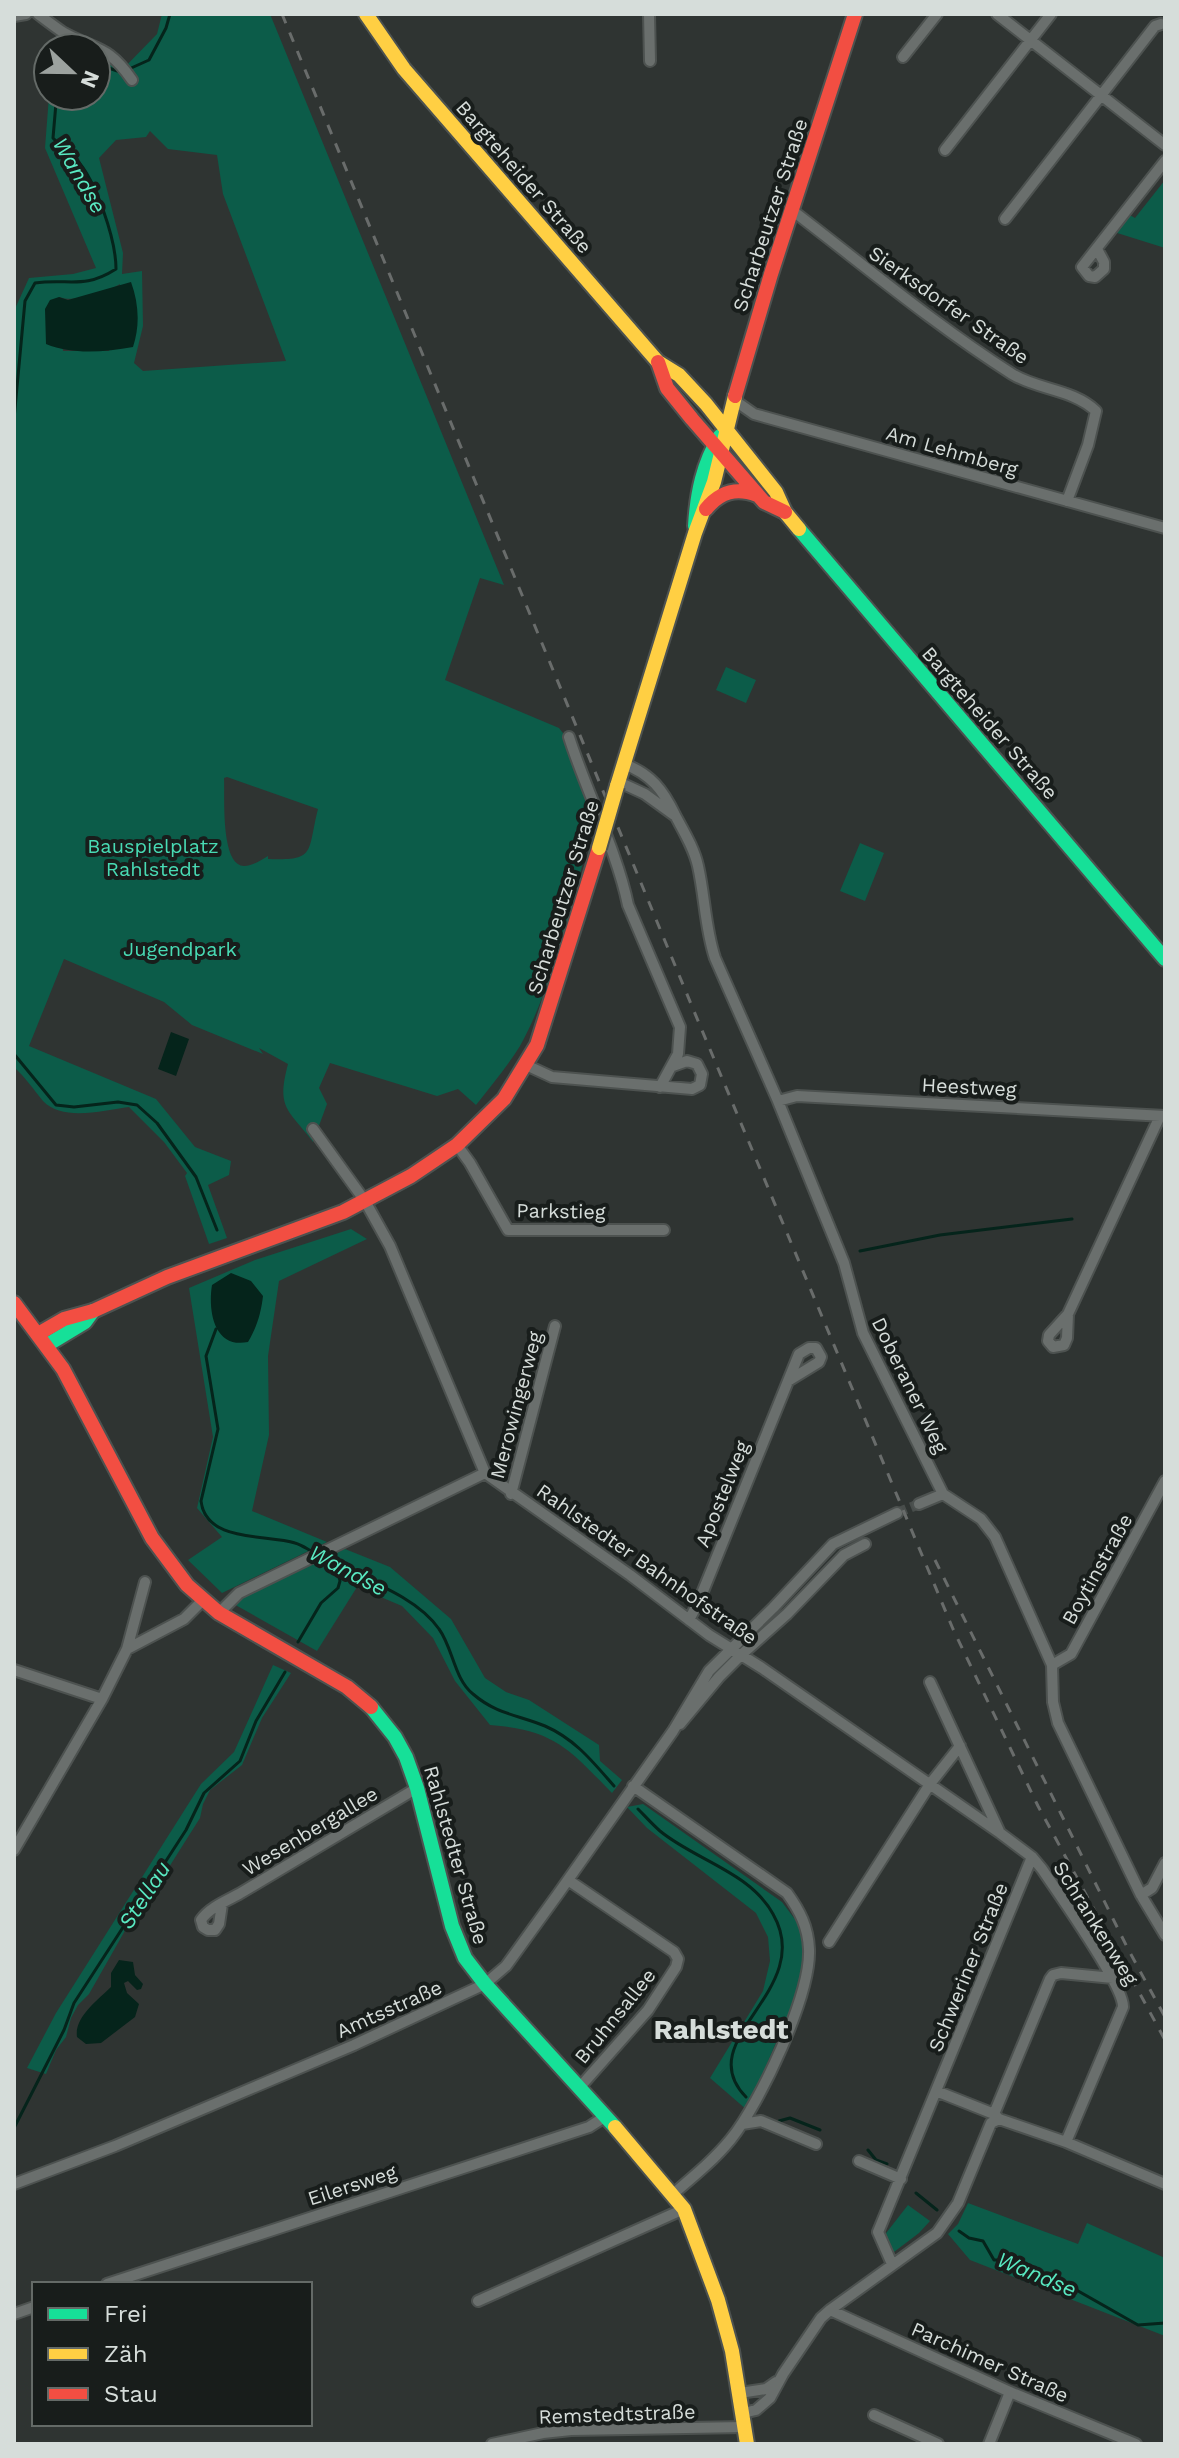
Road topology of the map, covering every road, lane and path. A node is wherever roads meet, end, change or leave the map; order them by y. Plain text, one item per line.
1 (26, 14) edge
2 (38, 14) edge
3 (366, 14) edge
4 (649, 14) edge
5 (855, 14) edge
6 (937, 14) edge
7 (997, 14) edge
8 (1051, 14) edge
9 (14, 16) edge
10 (1161, 24) dead end
11 (1030, 40) junction
12 (903, 57) dead end
13 (650, 61) dead end
14 (132, 80) dead end
15 (1100, 96) junction
16 (1165, 145) edge
17 (945, 150) dead end
18 (1165, 161) edge
19 (793, 211) junction
20 (1005, 219) dead end
21 (1097, 249) dead end
22 (658, 362) junction
23 (734, 400) junction
24 (725, 429) junction
25 (718, 449) junction
26 (757, 495) junction
27 (1067, 501) junction
28 (705, 509) junction
29 (785, 512) junction
30 (1165, 528) edge
31 (695, 533) junction
32 (569, 737) dead end
33 (624, 764) junction
34 (618, 784) junction
35 (676, 816) junction
36 (1165, 959) edge
37 (526, 1065) junction
38 (673, 1066) junction
39 (660, 1087) junction
40 (778, 1101) junction
41 (1162, 1116) edge
42 (313, 1129) dead end
43 (457, 1145) junction
44 (365, 1201) junction
45 (664, 1230) dead end
46 (14, 1303) edge
47 (1068, 1314) dead end
48 (555, 1326) dead end
49 (42, 1340) junction
50 (788, 1381) dead end
51 (485, 1473) junction
52 (1165, 1481) edge
53 (511, 1494) junction
54 (943, 1494) junction
55 (919, 1504) tunnel mouth
56 (897, 1513) tunnel mouth
57 (865, 1544) dead end
58 (145, 1582) dead end
59 (202, 1601) junction
60 (787, 1602) junction
61 (219, 1613) junction
62 (689, 1620) junction
63 (730, 1648) junction
64 (127, 1649) junction
65 (746, 1658) junction
66 (1052, 1665) junction
67 (14, 1670) edge
68 (930, 1682) dead end
69 (102, 1699) junction
70 (673, 1731) junction
71 (960, 1746) junction
72 (930, 1784) junction
73 (633, 1786) junction
74 (417, 1788) junction
75 (1000, 1833) junction
76 (15, 1844) edge
77 (1032, 1857) junction
78 (1165, 1863) edge
79 (568, 1880) junction
80 (1141, 1895) junction
81 (222, 1904) dead end
82 (1165, 1935) edge
83 (829, 1942) dead end
84 (1113, 1978) junction
85 (485, 1984) junction
86 (580, 2087) junction
87 (936, 2091) junction
88 (606, 2116) junction
89 (997, 2116) junction
90 (742, 2124) junction
91 (1066, 2142) junction
92 (816, 2144) dead end
93 (859, 2161) dead end
94 (901, 2179) junction
95 (14, 2184) edge
96 (1165, 2184) edge
97 (673, 2194) junction
98 (684, 2209) junction
99 (892, 2264) junction
100 (113, 2282) edge
101 (478, 2301) dead end
102 (830, 2310) junction
103 (778, 2381) junction
104 (1010, 2392) junction
105 (740, 2393) junction
106 (874, 2415) dead end
107 (744, 2420) junction
108 (492, 2444) edge
109 (747, 2444) edge
110 (938, 2444) edge
111 (989, 2444) edge
112 (1136, 2444) edge

1 - 9 street
2 - 14 street
3 - 22 main road, Bargteheider Straße
4 - 13 street
5 - 19 main road, Scharbeutzer Straße
6 - 12 street
7 - 11 street
8 - 11 street
10 - 15 street
11 - 15 street
11 - 17 street
15 - 16 street
15 - 20 street
18 - 21 street
19 - 23 main road, Scharbeutzer Straße
19 - 27 street, Sierksdorfer Straße
22 - 24 main road, Bargteheider Straße
22 - 25 main road, Bargteheider Straße
23 - 24 main road, Scharbeutzer Straße
23 - 27 street, Am Lehmberg
24 - 25 main road, Scharbeutzer Straße
24 - 29 main road, Bargteheider Straße
25 - 26 main road, Bargteheider Straße
25 - 28 main road, Scharbeutzer Straße
25 - 31 main road, Scharbeutzer Straße
26 - 28 main road
26 - 29 main road, Bargteheider Straße
27 - 30 street, Am Lehmberg
28 - 31 main road, Scharbeutzer Straße
29 - 36 main road, Bargteheider Straße
31 - 33 main road, Scharbeutzer Straße
32 - 38 street
33 - 34 main road, Scharbeutzer Straße
33 - 35 street, Doberaner Weg
34 - 35 street
34 - 37 main road, Scharbeutzer Straße, bridge
35 - 40 street, Doberaner Weg
37 - 39 street
37 - 43 main road, Scharbeutzer Straße
38 - 39 street
38 - 39 street
40 - 41 street, Heestweg
40 - 54 street, Doberaner Weg
41 - 47 street, Heestweg
42 - 44 street, Rahlstedter Bahnhofstraße
43 - 44 main road, Scharbeutzer Straße
43 - 45 street, Parkstieg
44 - 49 main road
44 - 51 street, Rahlstedter Bahnhofstraße
46 - 49 main road, Rahlstedter Straße
48 - 53 street, Merowingerweg
49 - 59 main road, Rahlstedter Straße
50 - 62 street, Apostelweg
51 - 53 street, Rahlstedter Bahnhofstraße
51 - 61 street
52 - 66 street, Boytinstraße
53 - 62 street, Rahlstedter Bahnhofstraße
54 - 55 street
54 - 66 street
56 - 60 street, Amtsstraße
57 - 60 street
58 - 64 street
59 - 61 main road, Rahlstedter Straße
59 - 64 street
60 - 63 street, Amtsstraße
60 - 65 street, Amtsstraße
61 - 74 main road, Rahlstedter Straße
62 - 63 street, Rahlstedter Bahnhofstraße
63 - 65 street, Rahlstedter Bahnhofstraße
63 - 70 street, Amtsstraße
64 - 69 street
65 - 70 street, Amtsstraße
65 - 72 street, Rahlstedter Bahnhofstraße
66 - 80 street
67 - 69 street
68 - 71 street
69 - 76 street
70 - 73 street, Amtsstraße
71 - 72 street
71 - 75 street
72 - 75 street, Rahlstedter Bahnhofstraße
72 - 83 street
73 - 79 street, Amtsstraße
73 - 90 street
74 - 81 street, Wesenbergallee
74 - 85 main road, Rahlstedter Straße
75 - 77 street, Rahlstedter Bahnhofstraße
77 - 84 street, Schrankenweg
77 - 87 street, Schweriner Straße
78 - 80 street
79 - 85 street, Amtsstraße
79 - 86 street, Bruhnsallee
80 - 82 street
84 - 89 street
84 - 91 street, Schrankenweg
85 - 86 main road, Rahlstedter Straße
85 - 95 street, Amtsstraße
86 - 88 main road, Rahlstedter Straße
87 - 89 street
87 - 94 street, Schweriner Straße
88 - 97 main road, Rahlstedter Straße
88 - 100 street, Eilersweg
89 - 91 street
89 - 99 street
90 - 92 street
90 - 97 street
91 - 96 street
93 - 94 street
94 - 99 street, Schweriner Straße
97 - 98 main road, Rahlstedter Straße
98 - 101 street
98 - 105 main road, Rahlstedter Straße
99 - 102 street
102 - 103 street
102 - 104 street, Parchimer Straße
103 - 105 street
103 - 107 street
104 - 111 street
104 - 112 street, Parchimer Straße
105 - 107 main road, Rahlstedter Straße
106 - 110 street
107 - 108 street, Remstedtstraße
107 - 109 main road, Rahlstedter Straße

